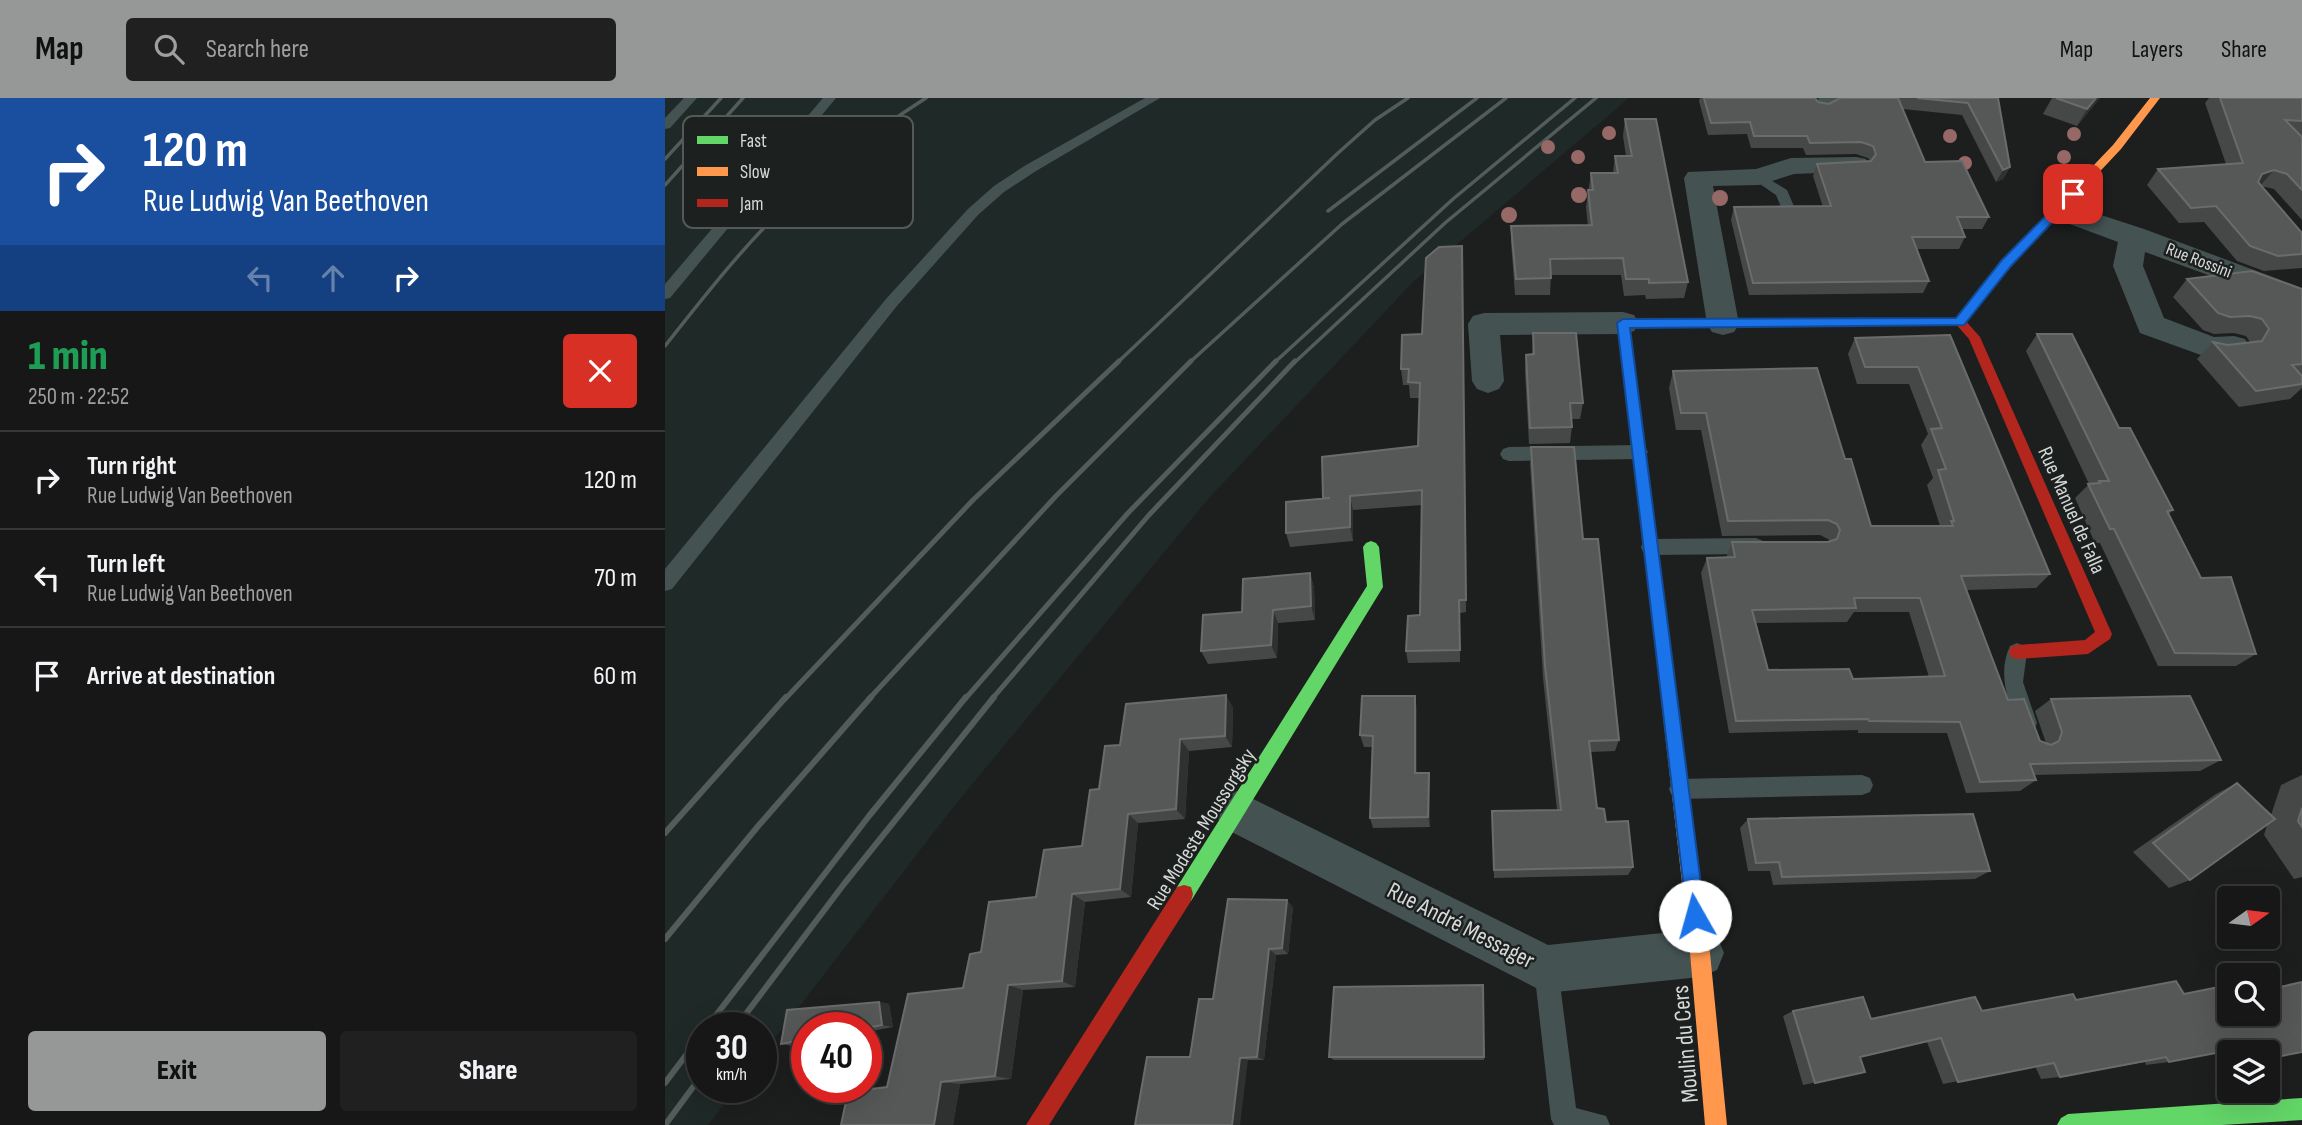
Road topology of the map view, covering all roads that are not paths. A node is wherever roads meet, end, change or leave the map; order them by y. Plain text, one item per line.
1 (691, 98) edge
2 (830, 98) edge
3 (1154, 98) edge
4 (2155, 98) edge
5 (815, 116) edge
6 (665, 125) edge
7 (1856, 165) edge
8 (1759, 177) junction
9 (2058, 210) junction
10 (1789, 211) edge
11 (721, 228) edge
12 (2134, 236) junction
13 (665, 294) edge
14 (2302, 299) edge
15 (1960, 322) junction
16 (1623, 323) junction
17 (1723, 324) junction
18 (2234, 347) edge
19 (1488, 381) dead end
20 (1639, 452) junction
21 (1509, 454) dead end
22 (1781, 546) edge
23 (1371, 547) dead end
24 (1650, 547) junction
25 (665, 583) edge
26 (2017, 652) joint
27 (2034, 744) edge
28 (1862, 785) dead end
29 (1680, 789) junction
30 (1237, 812) junction
31 (1697, 935) junction
32 (1546, 969) junction
33 (2302, 1110) edge
34 (1037, 1125) edge
35 (1597, 1125) edge
36 (1716, 1125) edge
37 (2068, 1125) edge

1 - 6 lane
2 - 5 lane
3 - 25 lane
4 - 9 street
7 - 8 street
8 - 10 lane
8 - 17 street
9 - 12 street, Rue Rossini
9 - 15 street
11 - 13 lane
12 - 14 street, Rue Rossini
12 - 18 street
15 - 17 street
15 - 26 street, Rue Manuel de Falla
16 - 17 street
16 - 19 street
16 - 20 street, Moulin du Cers
20 - 21 lane
20 - 24 street, Moulin du Cers
22 - 24 lane
23 - 30 street, Rue Modeste Moussorgsky
24 - 29 street, Moulin du Cers
26 - 27 lane
28 - 29 lane
29 - 31 street, Moulin du Cers
30 - 32 street, Rue André Messager
30 - 34 street, Rue Modeste Moussorgsky
31 - 32 street, Rue André Messager
31 - 36 street, Moulin du Cers
32 - 35 lane
33 - 37 street

